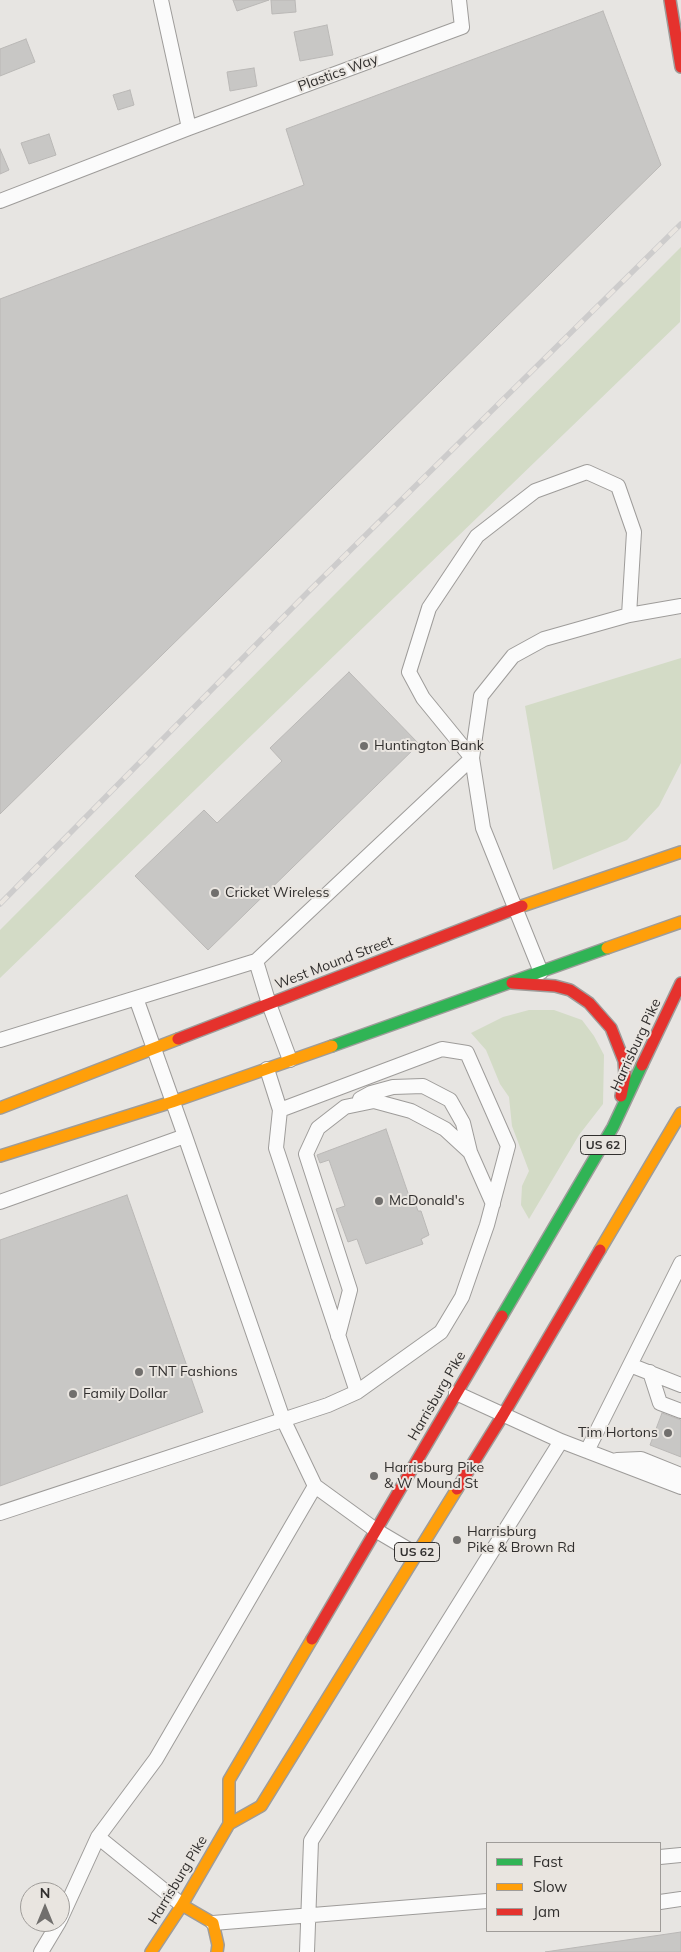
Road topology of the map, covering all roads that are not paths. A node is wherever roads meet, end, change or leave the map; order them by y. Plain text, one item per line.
1 (161, 0) edge
2 (459, 0) edge
3 (670, 0) edge
4 (681, 67) edge
5 (188, 128) junction
6 (0, 201) edge
7 (681, 606) edge
8 (629, 616) junction
9 (472, 758) junction
10 (681, 852) edge
11 (516, 908) junction
12 (681, 922) edge
13 (256, 961) junction
14 (541, 972) junction
15 (512, 983) junction
16 (681, 983) edge
17 (136, 998) junction
18 (269, 1004) junction
19 (0, 1040) edge
20 (153, 1050) junction
21 (290, 1060) junction
22 (267, 1069) junction
23 (172, 1102) junction
24 (345, 1107) junction
25 (0, 1108) edge
26 (280, 1110) junction
27 (681, 1113) edge
28 (614, 1127) junction
29 (185, 1136) junction
30 (470, 1152) junction
31 (0, 1156) edge
32 (0, 1202) edge
33 (493, 1204) junction
34 (681, 1263) edge
35 (338, 1336) junction
36 (630, 1365) junction
37 (650, 1372) junction
38 (681, 1385) edge
39 (357, 1392) junction
40 (456, 1393) junction
41 (681, 1411) edge
42 (503, 1415) junction
43 (283, 1419) junction
44 (560, 1441) junction
45 (587, 1451) junction
46 (611, 1460) junction
47 (681, 1475) edge
48 (315, 1486) junction
49 (681, 1487) edge
50 (0, 1513) edge
51 (377, 1531) junction
52 (416, 1554) junction
53 (229, 1824) junction
54 (98, 1837) junction
55 (681, 1854) edge
56 (661, 1857) edge
57 (70, 1897) edge
58 (681, 1899) edge
59 (486, 1901) edge
60 (661, 1902) edge
61 (182, 1905) junction
62 (308, 1916) junction
63 (213, 1923) junction
64 (53, 1932) edge
65 (41, 1952) edge
66 (151, 1952) edge
67 (218, 1952) edge
68 (307, 1952) edge

1 - 5 lane
2 - 5 lane, Plastics Way
3 - 4 main road
5 - 6 lane, Plastics Way
7 - 8 lane
8 - 9 lane
8 - 9 lane
9 - 11 lane
9 - 13 lane
10 - 11 main road, West Mound Street
11 - 14 lane
11 - 18 main road, West Mound Street
12 - 14 main road
13 - 17 lane
13 - 18 lane
14 - 15 main road
15 - 21 main road
15 - 28 main road
16 - 28 main road, Harrisburg Pike / US 62
17 - 19 lane
17 - 20 lane
18 - 20 main road, West Mound Street
18 - 21 lane
20 - 23 lane
20 - 25 main road, West Mound Street
21 - 22 main road
22 - 23 main road
22 - 26 lane
23 - 29 lane
23 - 31 main road
24 - 30 lane
24 - 30 lane
24 - 35 lane
26 - 33 lane
26 - 35 lane
27 - 42 main road, US 62
28 - 40 main road, Harrisburg Pike / US 62
29 - 32 lane
29 - 43 lane
30 - 33 lane
33 - 39 lane
34 - 36 lane
35 - 39 lane
36 - 37 lane
36 - 45 lane
37 - 38 lane
37 - 41 lane
39 - 43 lane
40 - 42 lane
40 - 51 main road, Harrisburg Pike / US 62
42 - 44 lane
42 - 52 main road, US 62
43 - 48 lane
43 - 50 lane
44 - 45 lane
44 - 62 lane
45 - 46 lane
46 - 47 lane
46 - 49 lane
48 - 51 lane
48 - 54 lane
51 - 52 lane
51 - 53 main road, Harrisburg Pike / US 62
52 - 53 main road, US 62
53 - 61 main road, Harrisburg Pike / US 62
54 - 57 lane
54 - 61 lane
55 - 56 lane
58 - 60 lane
59 - 62 lane
61 - 63 main road
61 - 66 main road, Harrisburg Pike / US 62
62 - 63 lane
62 - 68 lane
63 - 67 main road
64 - 65 lane

